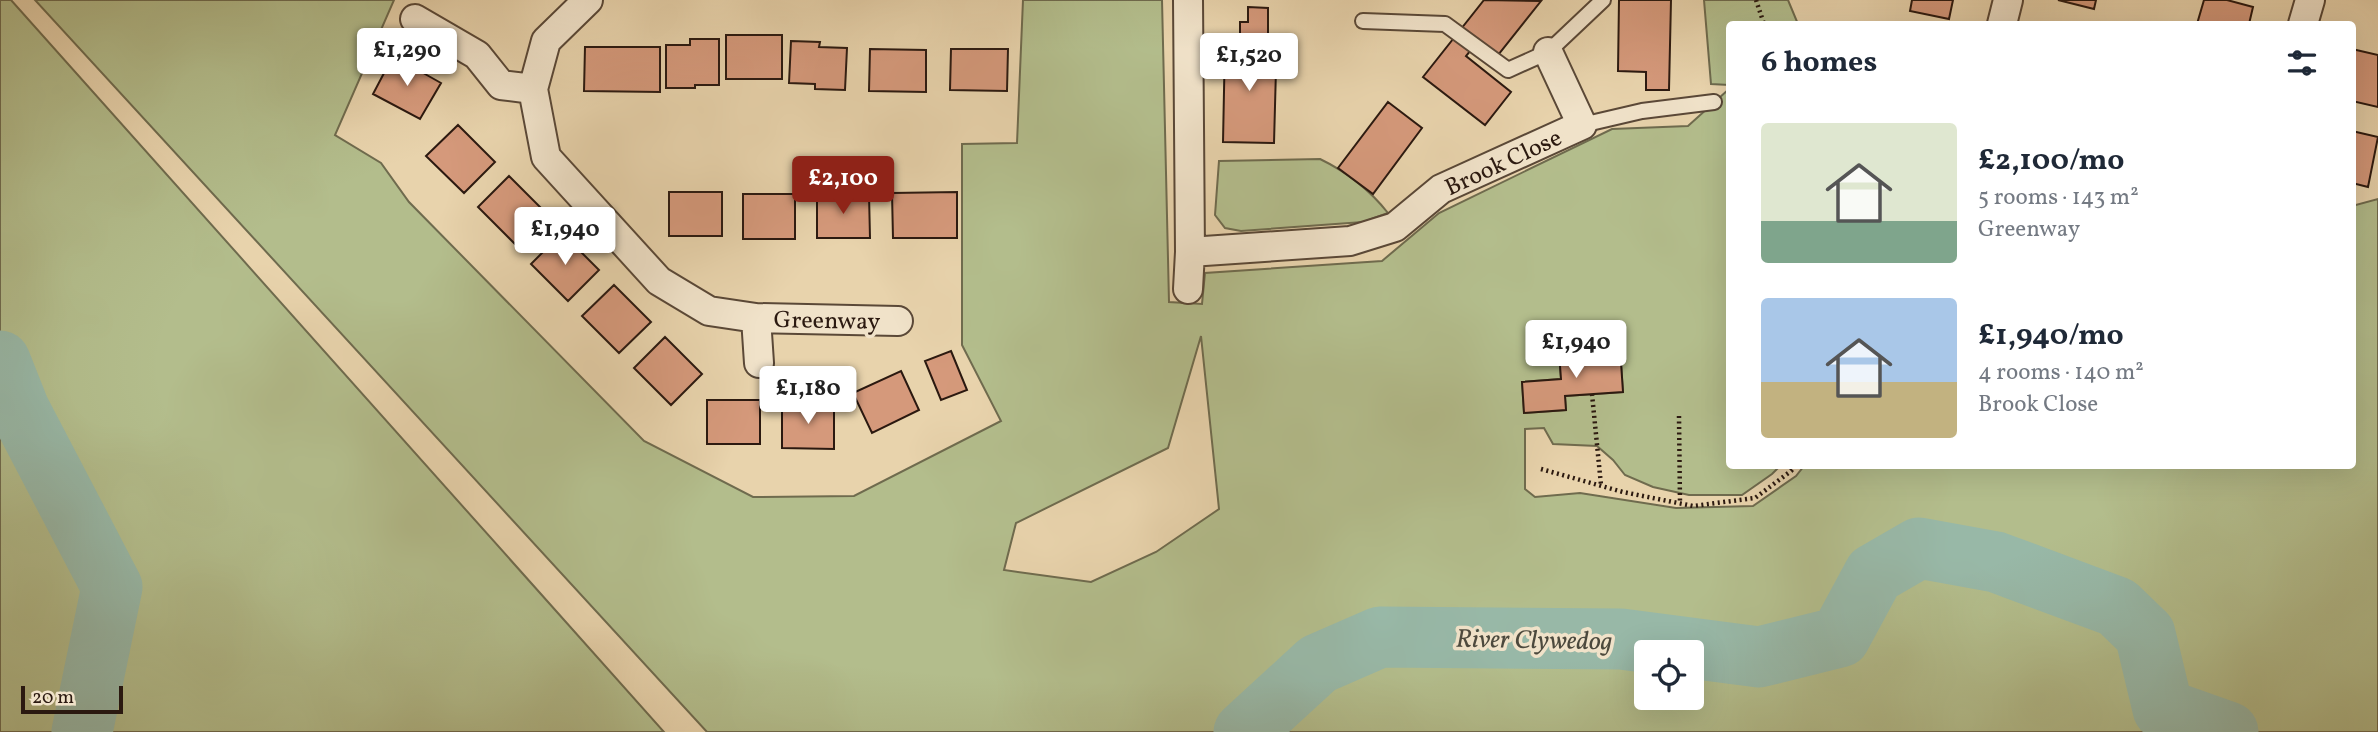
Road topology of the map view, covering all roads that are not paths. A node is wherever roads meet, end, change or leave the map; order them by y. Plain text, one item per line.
1 (588, 0) edge
2 (1188, 0) edge
3 (1604, 0) edge
4 (2008, 0) edge
5 (2310, 0) edge
6 (415, 19) dead end
7 (1363, 21) dead end
8 (2003, 21) edge
9 (2304, 21) edge
10 (1548, 52) junction
11 (533, 89) junction
12 (1714, 102) dead end
13 (1582, 125) junction
14 (1189, 252) junction
15 (1188, 289) dead end
16 (756, 318) junction
17 (898, 321) dead end
18 (759, 363) dead end

1 - 11 street
2 - 14 street
3 - 10 lane
4 - 8 street
5 - 9 street
6 - 11 street
7 - 10 lane
10 - 13 street, Brook Close
11 - 16 street, Greenway
12 - 13 lane
13 - 14 street, Brook Close
14 - 15 street
16 - 17 street, Greenway
16 - 18 street, Greenway

